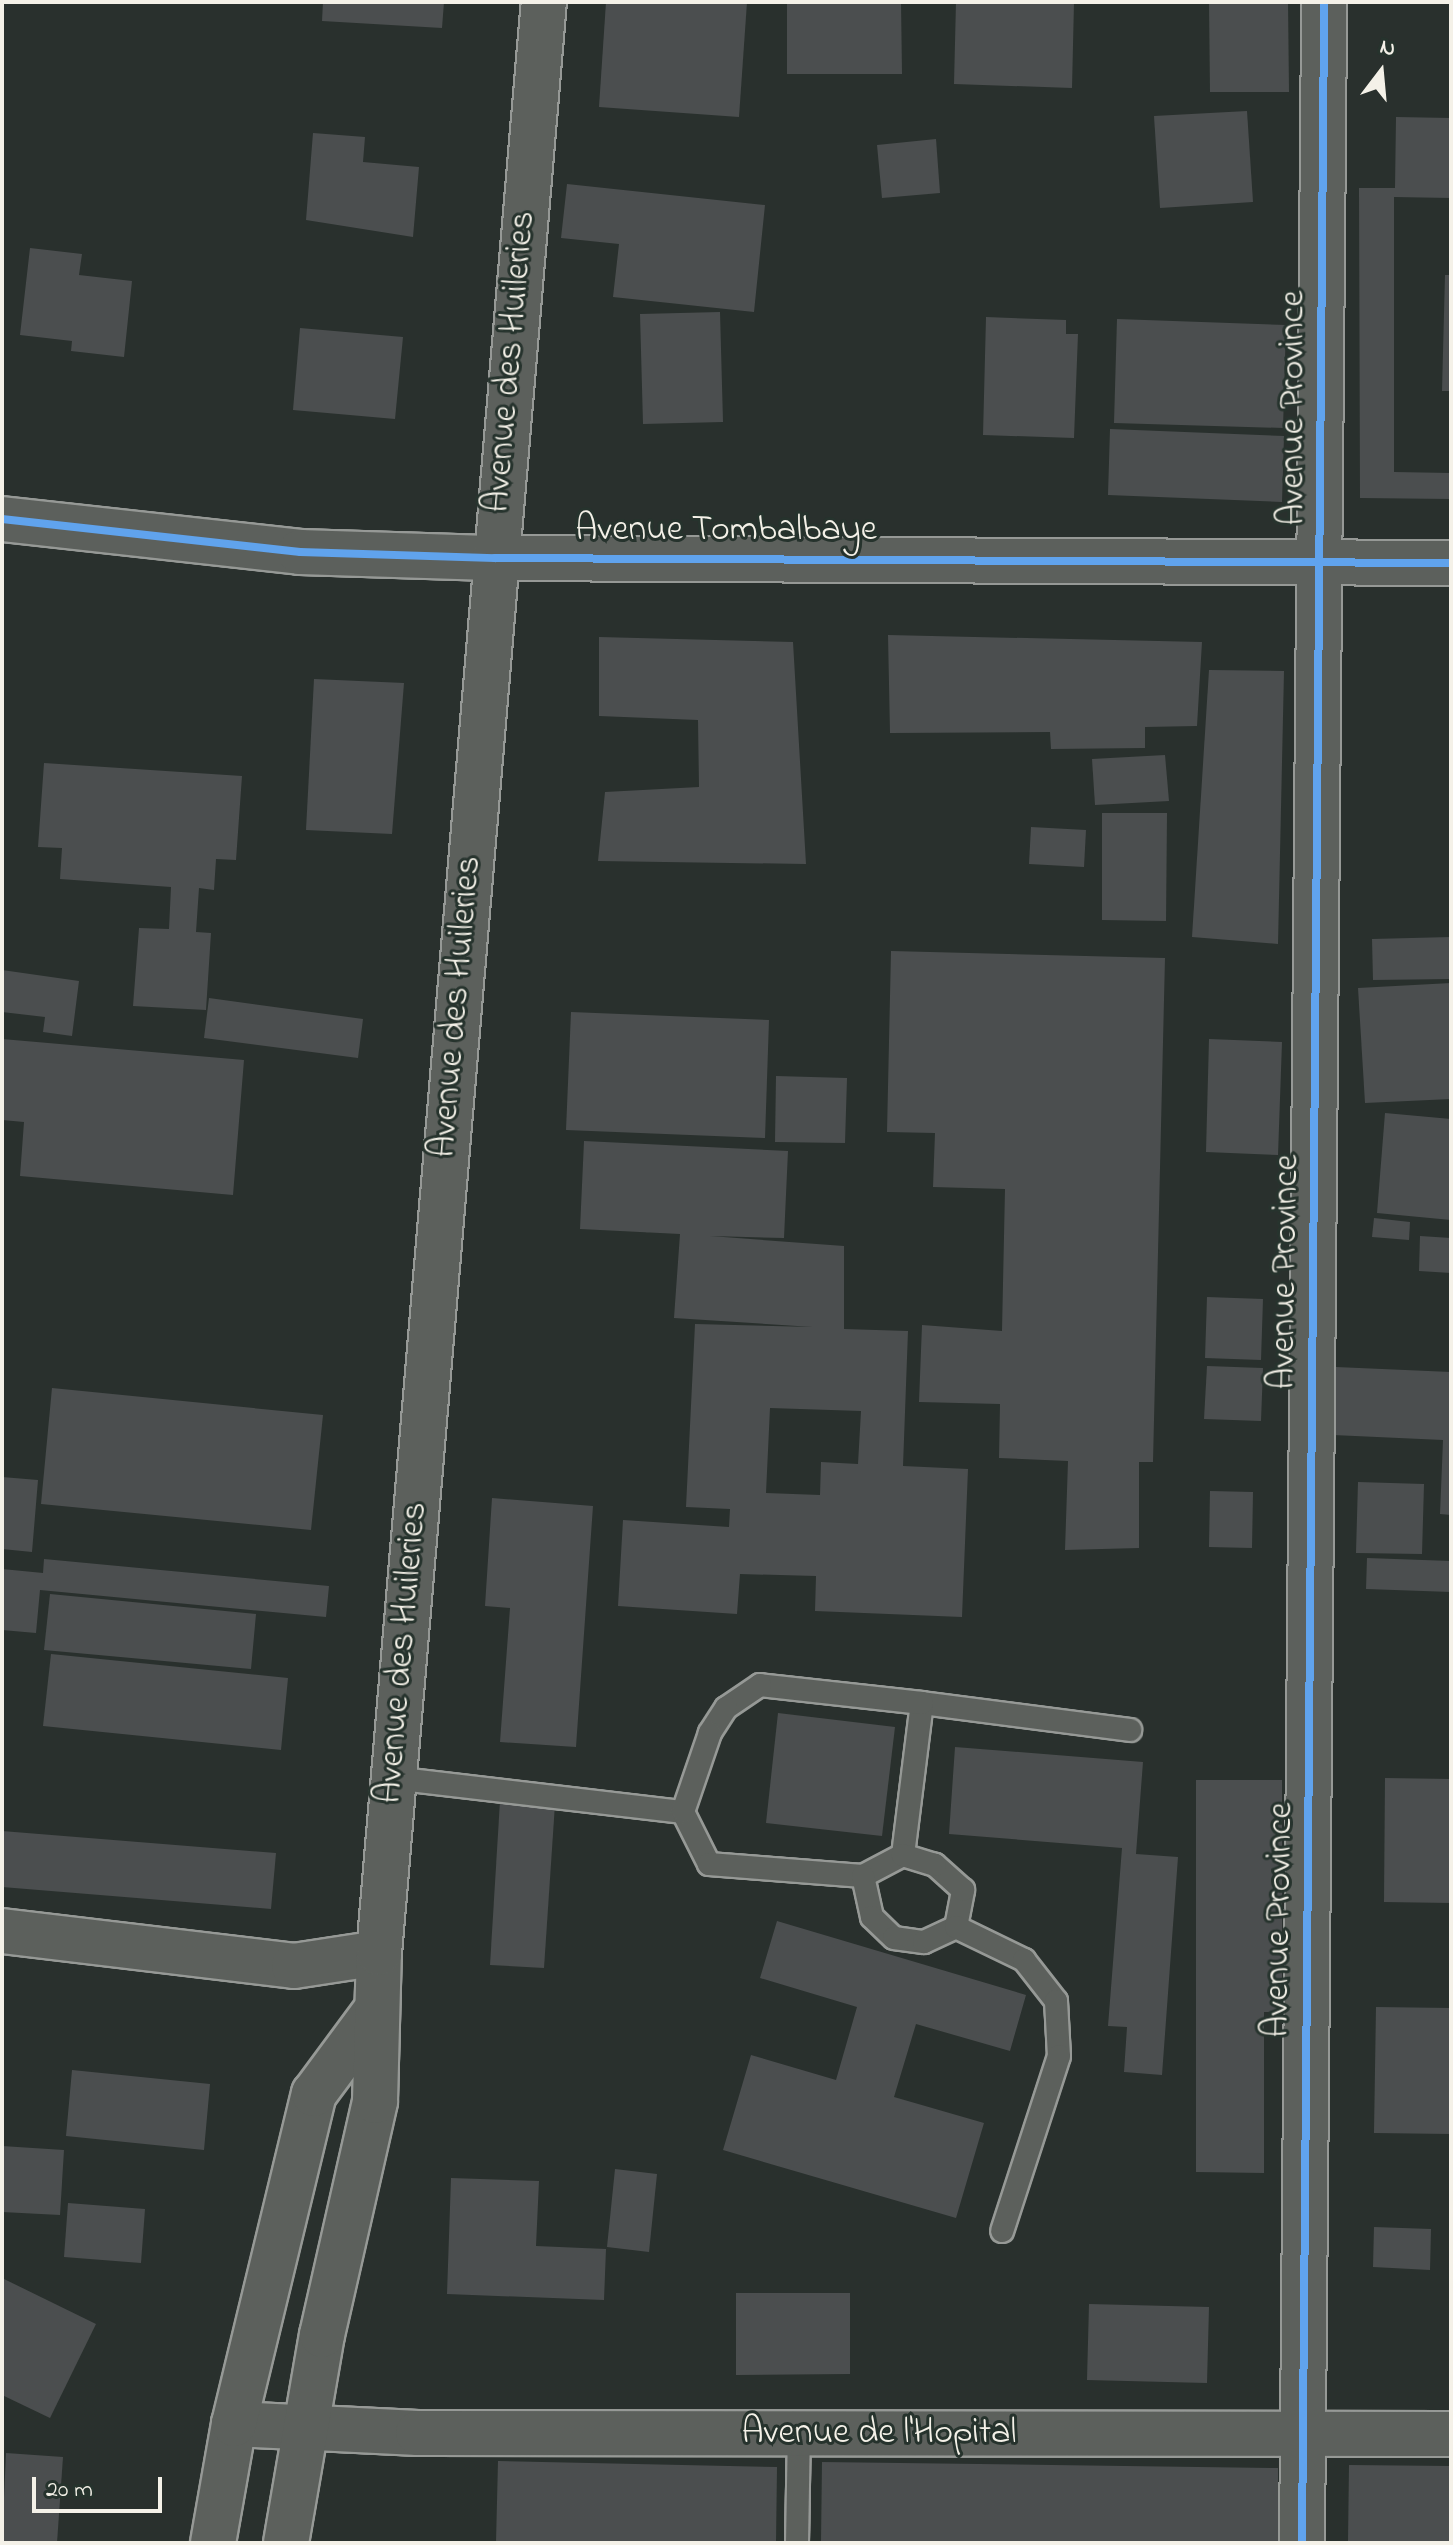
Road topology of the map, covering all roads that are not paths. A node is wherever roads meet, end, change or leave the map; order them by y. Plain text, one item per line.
1 (544, 2) edge
2 (1324, 2) edge
3 (2, 519) edge
4 (495, 558) junction
5 (1321, 562) junction
6 (1451, 563) edge
7 (922, 1703) junction
8 (1130, 1730) dead end
9 (393, 1778) junction
10 (683, 1812) junction
11 (903, 1855) junction
12 (863, 1876) junction
13 (956, 1927) junction
14 (2, 1931) edge
15 (379, 1953) junction
16 (374, 2013) junction
17 (1002, 2231) dead end
18 (234, 2424) junction
19 (306, 2430) junction
20 (799, 2433) junction
21 (1451, 2434) edge
22 (1304, 2437) junction
23 (213, 2543) edge
24 (286, 2543) edge
25 (797, 2543) edge
26 (1302, 2543) edge

1 - 4 street, Avenue des Huileries
2 - 5 street, Avenue Province
3 - 4 street, Avenue Tombalbaye
4 - 5 street, Avenue Tombalbaye
4 - 9 street, Avenue des Huileries
5 - 6 street, Avenue Tombalbaye
5 - 22 street, Avenue Province
7 - 8 lane
7 - 10 lane
7 - 11 lane
9 - 10 lane
9 - 15 street, Avenue des Huileries
10 - 12 lane
11 - 12 lane
11 - 13 lane
12 - 13 lane
13 - 17 lane
14 - 15 street
15 - 16 street, Avenue des Huileries
16 - 18 street
16 - 19 street, Avenue des Huileries
18 - 19 street, Avenue de l'Hopital
18 - 23 street
19 - 20 street, Avenue de l'Hopital
19 - 24 street, Avenue des Huileries
20 - 22 street, Avenue de l'Hopital
20 - 25 lane
21 - 22 street, Avenue de l'Hopital
22 - 26 street, Avenue Province

